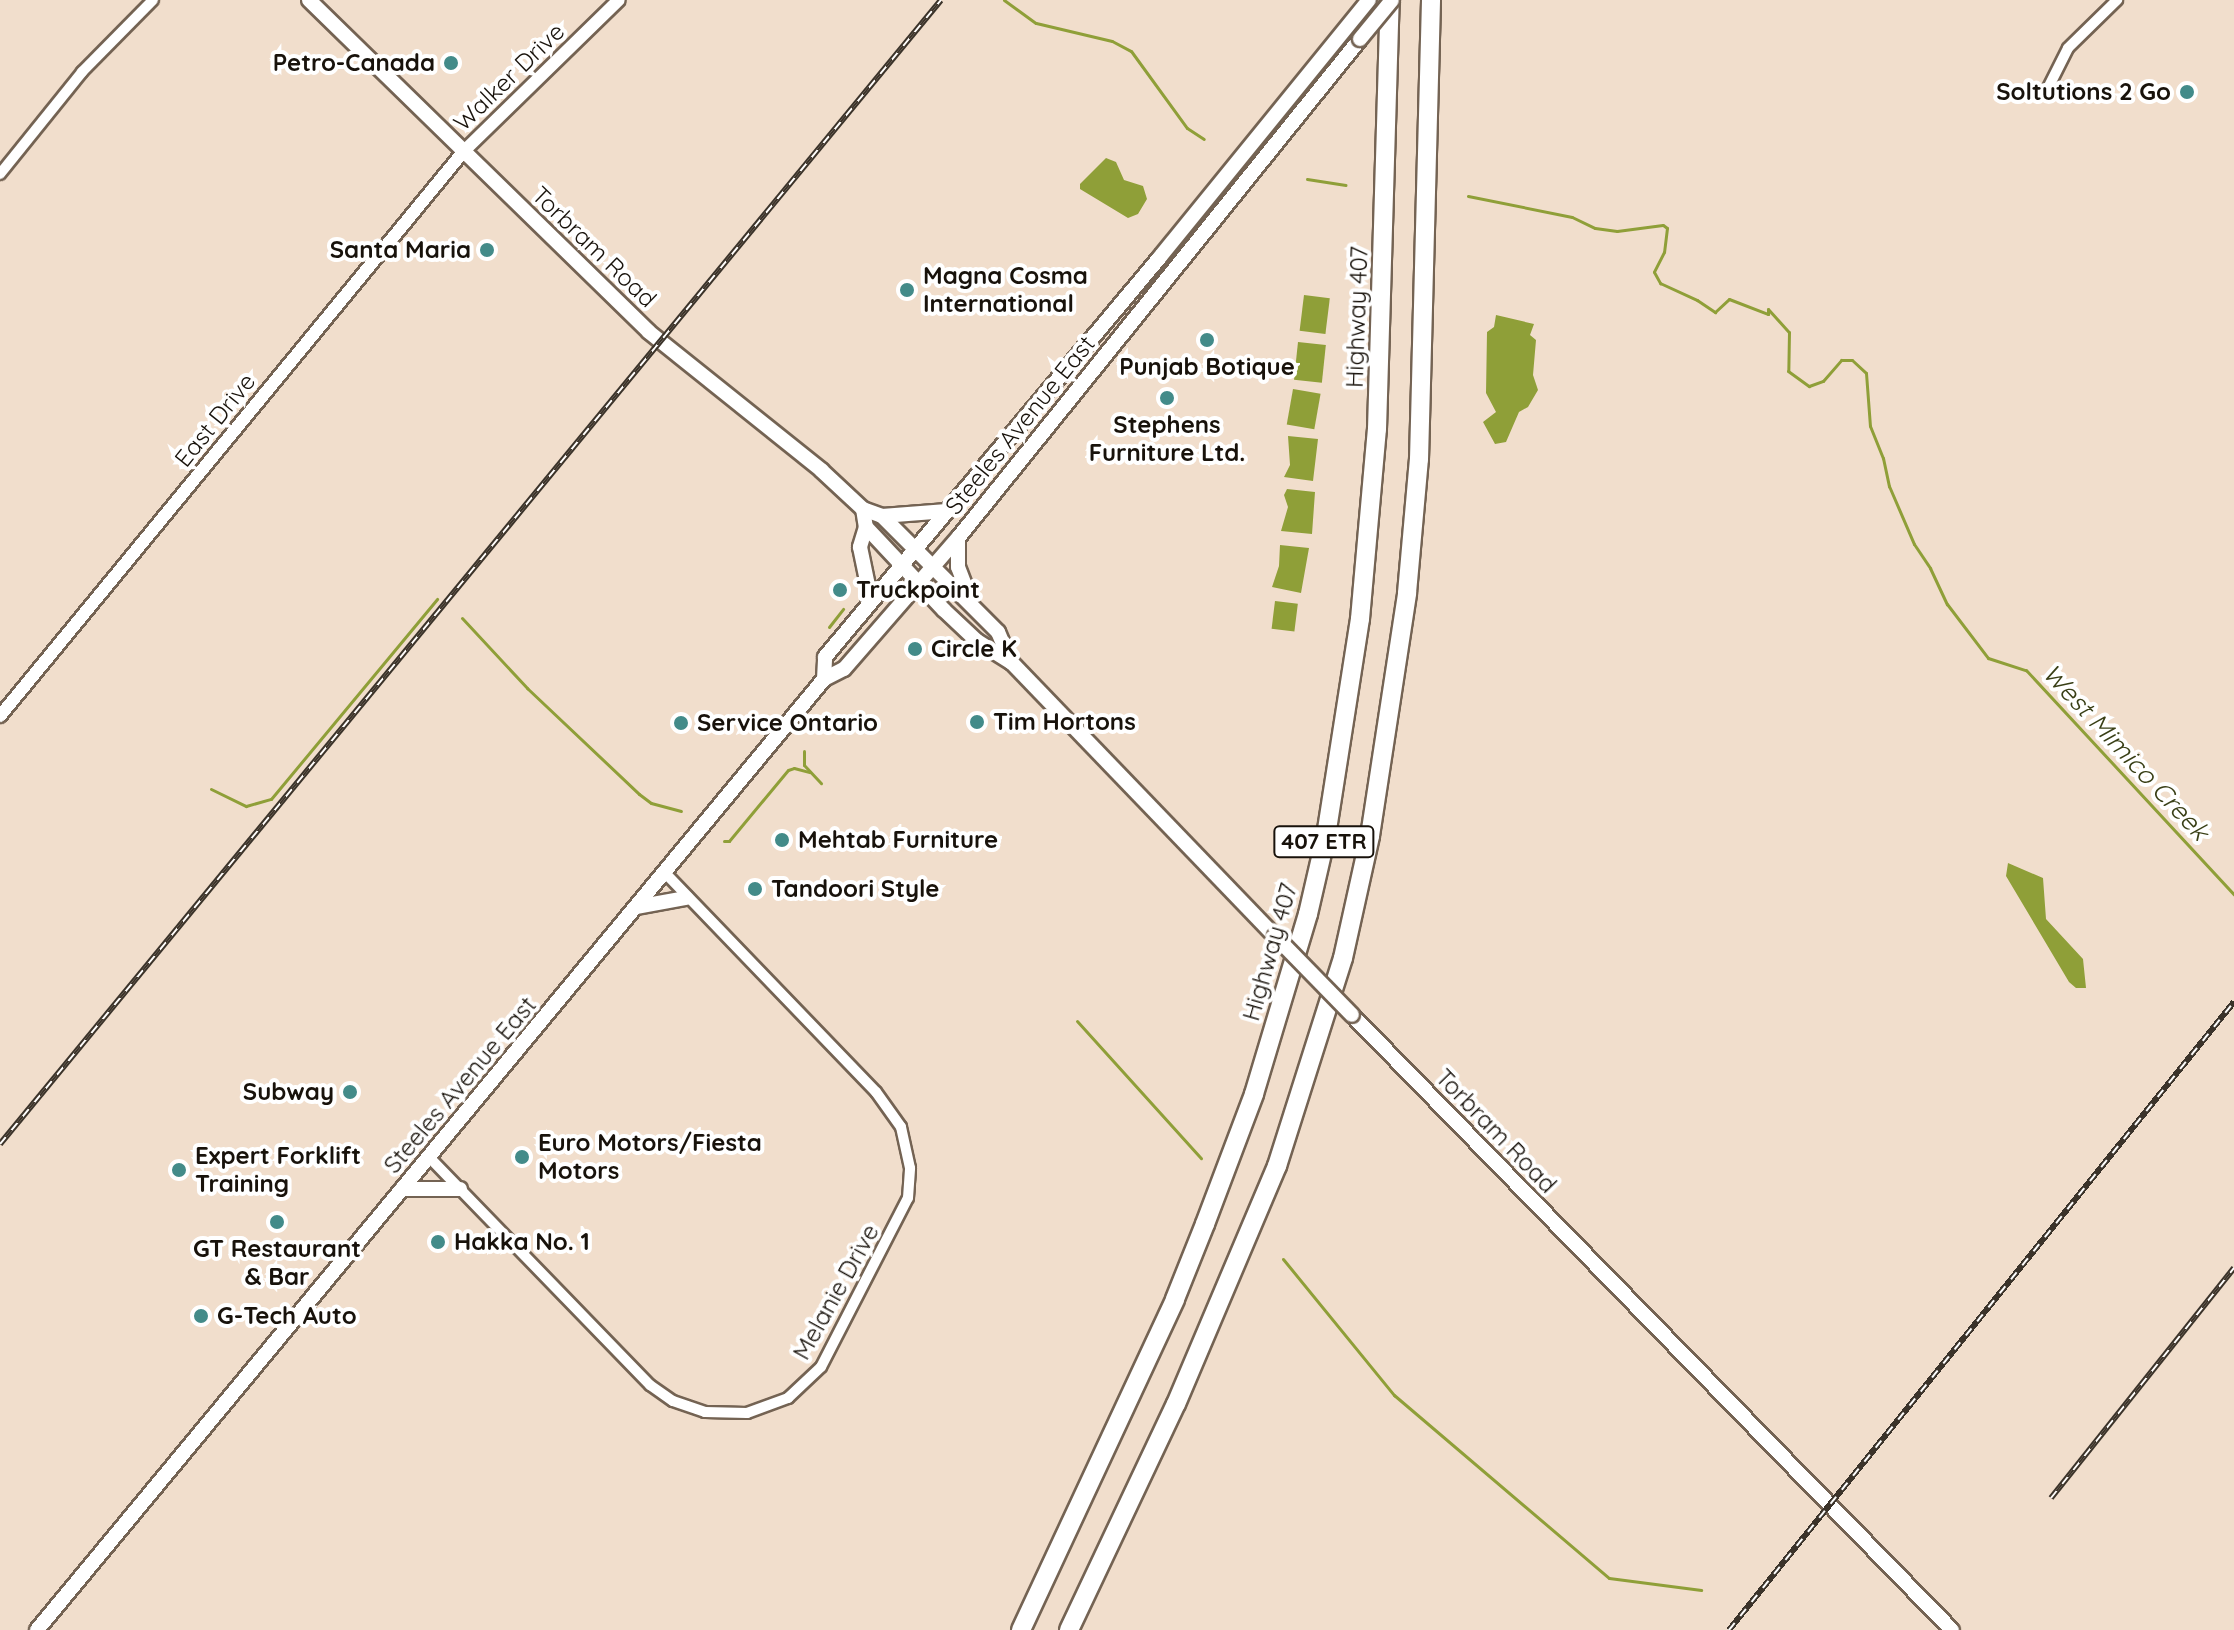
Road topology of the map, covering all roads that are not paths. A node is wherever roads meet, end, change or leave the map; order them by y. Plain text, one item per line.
1 (153, 0) edge
2 (309, 0) edge
3 (619, 0) edge
4 (1391, 0) edge
5 (1431, 0) edge
6 (2117, 0) edge
7 (1366, 4) edge
8 (2045, 94) dead end
9 (464, 151) junction
10 (0, 174) edge
11 (863, 509) junction
12 (947, 511) junction
13 (882, 516) junction
14 (866, 527) junction
15 (958, 538) junction
16 (915, 549) junction
17 (902, 565) junction
18 (933, 567) junction
19 (919, 583) junction
20 (871, 600) junction
21 (977, 610) junction
22 (1011, 662) junction
23 (824, 679) junction
24 (0, 716) edge
25 (665, 873) junction
26 (686, 898) junction
27 (636, 907) junction
28 (429, 1157) junction
29 (402, 1189) junction
30 (460, 1189) junction
31 (37, 1630) edge
32 (1021, 1630) edge
33 (1069, 1630) edge
34 (1952, 1630) edge

1 - 10 street
2 - 9 main road, Torbram Road
3 - 9 street, Walker Drive
4 - 15 main road, Steeles Avenue East, bridge
4 - 32 highway, Highway 407 / 407 ETR
5 - 33 highway, 407 ETR
6 - 8 street
7 - 12 main road, Steeles Avenue East
9 - 11 main road, Torbram Road
9 - 24 street, East Drive
11 - 13 main road, Torbram Road
11 - 14 main road
12 - 13 main road
12 - 16 main road, Steeles Avenue East
13 - 16 main road, Torbram Road
14 - 17 main road, Torbram Road
14 - 20 main road
15 - 18 main road, Steeles Avenue East
15 - 21 main road
16 - 17 main road, Steeles Avenue East
16 - 18 main road, Torbram Road
17 - 19 main road, Torbram Road
17 - 20 main road, Steeles Avenue East
18 - 19 main road, Steeles Avenue East
18 - 21 main road, Torbram Road
19 - 22 main road, Torbram Road
19 - 23 main road, Steeles Avenue East
20 - 23 main road, Steeles Avenue East
21 - 22 main road, Torbram Road
22 - 34 main road, Torbram Road, bridge
23 - 25 main road, Steeles Avenue East
25 - 26 street, Melanie Drive
25 - 27 main road, Steeles Avenue East
26 - 27 main road
26 - 30 street, Melanie Drive
27 - 28 main road, Steeles Avenue East
28 - 29 main road, Steeles Avenue East
28 - 30 street, Melanie Drive
29 - 30 main road
29 - 31 main road, Steeles Avenue East

